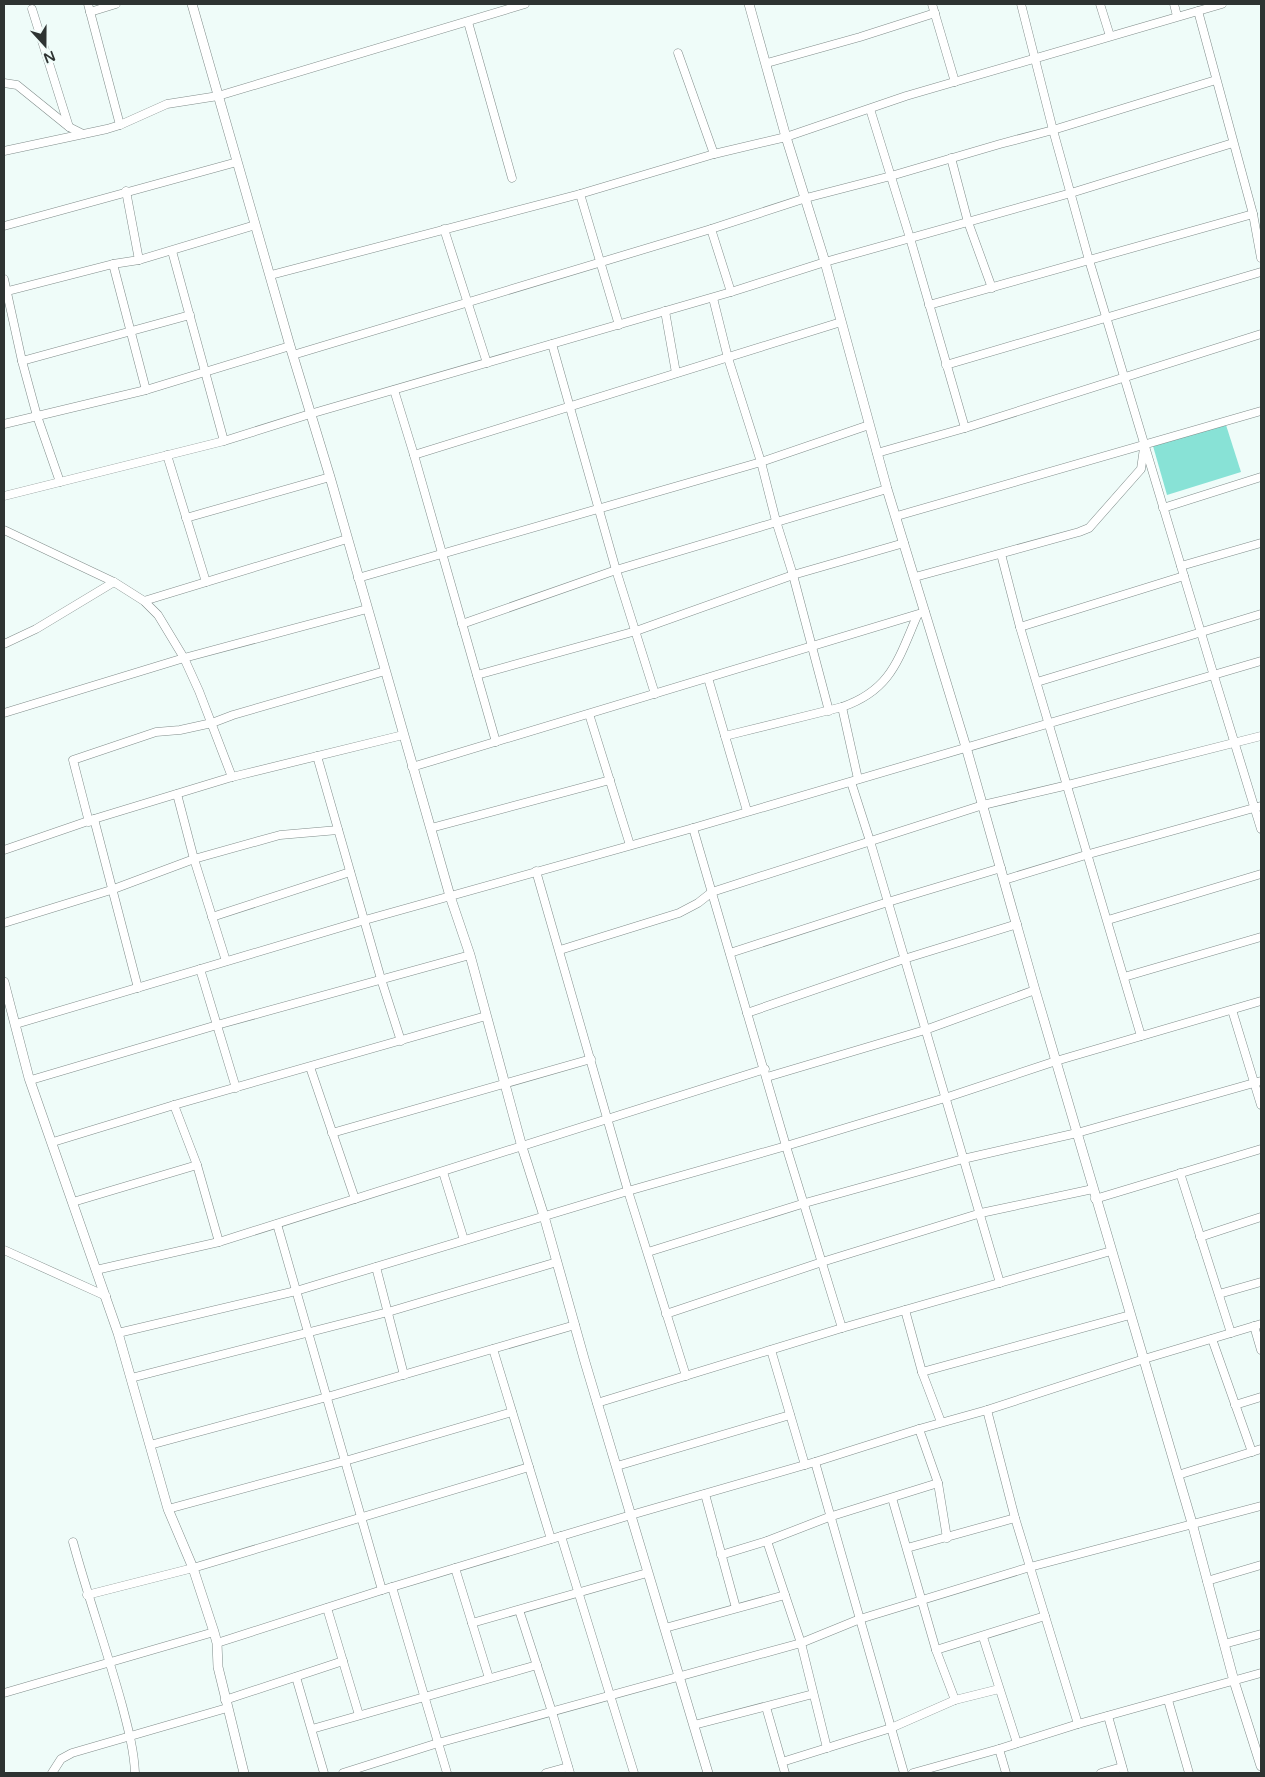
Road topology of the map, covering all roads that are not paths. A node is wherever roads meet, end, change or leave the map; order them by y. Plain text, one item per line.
1 (116, 4) edge
2 (192, 4) edge
3 (525, 4) edge
4 (751, 4) edge
5 (932, 4) edge
6 (1021, 4) edge
7 (1100, 4) edge
8 (1174, 4) edge
9 (1222, 4) edge
10 (89, 8) edge
11 (32, 9) dead end
12 (1198, 11) junction
13 (935, 13) junction
14 (1178, 16) junction
15 (468, 22) junction
16 (1110, 36) junction
17 (678, 53) dead end
18 (1035, 58) junction
19 (767, 63) junction
20 (1216, 80) junction
21 (955, 82) junction
22 (4, 83) edge
23 (218, 96) junction
24 (870, 109) junction
25 (120, 125) junction
26 (69, 127) junction
27 (1053, 130) junction
28 (83, 134) junction
29 (786, 137) junction
30 (1233, 143) junction
31 (4, 151) edge
32 (714, 154) junction
33 (951, 158) junction
34 (237, 162) junction
35 (891, 176) junction
36 (512, 178) dead end
37 (126, 192) junction
38 (1071, 193) junction
39 (580, 194) junction
40 (806, 198) junction
41 (1253, 214) junction
42 (968, 222) junction
43 (255, 225) junction
44 (4, 226) edge
45 (444, 229) junction
46 (711, 229) junction
47 (910, 238) junction
48 (172, 251) junction
49 (1261, 258) edge
50 (139, 260) junction
51 (1090, 260) junction
52 (601, 262) junction
53 (825, 262) junction
54 (113, 264) junction
55 (1261, 272) edge
56 (271, 275) junction
57 (4, 279) edge
58 (992, 288) junction
59 (6, 292) edge
60 (730, 292) junction
61 (713, 298) junction
62 (467, 303) junction
63 (929, 305) junction
64 (665, 311) junction
65 (190, 315) junction
66 (1106, 317) junction
67 (841, 322) junction
68 (619, 325) junction
69 (130, 332) junction
70 (1261, 334) edge
71 (552, 344) junction
72 (291, 350) junction
73 (728, 358) junction
74 (22, 361) junction
75 (487, 363) junction
76 (946, 365) junction
77 (206, 373) junction
78 (676, 373) junction
79 (1124, 376) junction
80 (146, 390) junction
81 (394, 390) junction
82 (571, 406) junction
83 (1261, 411) edge
84 (310, 414) junction
85 (37, 416) junction
86 (4, 424) edge
87 (869, 425) junction
88 (965, 428) junction
89 (224, 441) junction
90 (1144, 444) junction
91 (877, 453) junction
92 (414, 455) junction
93 (167, 456) junction
94 (761, 462) junction
95 (330, 477) junction
96 (1261, 477) edge
97 (60, 482) junction
98 (887, 488) junction
99 (4, 496) edge
100 (1163, 508) junction
101 (600, 510) junction
102 (897, 516) junction
103 (186, 518) junction
104 (776, 521) junction
105 (4, 530) edge
106 (347, 539) junction
107 (904, 543) junction
108 (1261, 543) edge
109 (442, 554) junction
110 (1001, 554) junction
111 (1181, 566) junction
112 (616, 570) junction
113 (793, 575) junction
114 (915, 576) junction
115 (1184, 576) junction
116 (358, 578) junction
117 (114, 582) junction
118 (206, 582) junction
119 (144, 601) junction
120 (367, 609) junction
121 (921, 614) junction
122 (1261, 614) edge
123 (462, 624) junction
124 (1020, 627) junction
125 (636, 632) junction
126 (1201, 634) junction
127 (4, 644) edge
128 (812, 646) junction
129 (184, 658) junction
130 (1261, 661) edge
131 (385, 671) junction
132 (477, 675) junction
133 (1214, 676) junction
134 (708, 678) junction
135 (1037, 682) junction
136 (655, 694) junction
137 (842, 707) junction
138 (829, 711) junction
139 (4, 713) edge
140 (589, 714) junction
141 (212, 723) junction
142 (1050, 724) junction
143 (403, 735) junction
144 (725, 736) junction
145 (1261, 736) edge
146 (496, 742) junction
147 (1235, 743) junction
148 (966, 747) junction
149 (317, 756) junction
150 (412, 767) junction
151 (232, 778) junction
152 (610, 780) junction
153 (854, 781) junction
154 (1068, 785) junction
155 (177, 794) junction
156 (983, 805) junction
157 (1258, 807) edge
158 (747, 811) junction
159 (92, 821) junction
160 (431, 828) junction
161 (693, 828) junction
162 (1261, 828) edge
163 (338, 830) junction
164 (870, 841) junction
165 (630, 845) junction
166 (4, 850) edge
167 (1088, 854) junction
168 (194, 859) junction
169 (1001, 868) junction
170 (536, 871) junction
171 (350, 872) junction
172 (1261, 874) edge
173 (1004, 880) junction
174 (111, 890) junction
175 (712, 892) junction
176 (450, 896) junction
177 (888, 902) junction
178 (212, 917) junction
179 (365, 920) junction
180 (1108, 920) junction
181 (4, 923) edge
182 (1017, 924) junction
183 (1261, 937) edge
184 (560, 950) junction
185 (730, 953) junction
186 (470, 955) junction
187 (904, 959) junction
188 (226, 961) junction
189 (200, 969) junction
190 (1124, 977) junction
191 (381, 979) junction
192 (4, 982) edge
193 (138, 988) junction
194 (1035, 990) junction
195 (1261, 1001) edge
196 (1232, 1010) junction
197 (748, 1013) junction
198 (486, 1016) junction
199 (16, 1024) junction
200 (217, 1026) junction
201 (925, 1030) junction
202 (1141, 1036) junction
203 (401, 1040) junction
204 (591, 1059) junction
205 (1056, 1061) junction
206 (310, 1067) junction
207 (766, 1073) junction
208 (30, 1080) junction
209 (1258, 1082) edge
210 (504, 1083) junction
211 (236, 1088) junction
212 (945, 1098) junction
213 (174, 1105) junction
214 (1261, 1105) edge
215 (607, 1118) junction
216 (332, 1133) junction
217 (1077, 1133) junction
218 (53, 1142) junction
219 (786, 1146) junction
220 (522, 1147) junction
221 (1261, 1149) edge
222 (963, 1159) junction
223 (197, 1165) junction
224 (443, 1172) junction
225 (1180, 1173) junction
226 (628, 1191) junction
227 (1094, 1194) junction
228 (355, 1199) junction
229 (73, 1202) junction
230 (805, 1203) junction
231 (980, 1213) junction
232 (544, 1216) junction
233 (1261, 1218) edge
234 (277, 1224) junction
235 (1200, 1237) junction
236 (464, 1240) junction
237 (219, 1242) junction
238 (4, 1250) edge
239 (1111, 1251) junction
240 (648, 1252) junction
241 (557, 1262) junction
242 (822, 1262) junction
243 (376, 1267) junction
244 (96, 1270) junction
245 (1261, 1282) edge
246 (1000, 1283) junction
247 (296, 1291) junction
248 (1219, 1294) junction
249 (106, 1296) junction
250 (904, 1310) junction
251 (388, 1312) junction
252 (666, 1314) junction
253 (1130, 1315) junction
254 (575, 1325) junction
255 (1257, 1325) edge
256 (842, 1328) junction
257 (118, 1332) junction
258 (1231, 1333) junction
259 (308, 1334) junction
260 (1212, 1339) junction
261 (493, 1349) junction
262 (771, 1350) junction
263 (1261, 1350) edge
264 (1144, 1359) junction
265 (922, 1372) junction
266 (404, 1375) junction
267 (686, 1376) junction
268 (131, 1378) junction
269 (327, 1397) junction
270 (1261, 1397) edge
271 (597, 1403) junction
272 (1235, 1404) junction
273 (987, 1410) junction
274 (512, 1412) junction
275 (790, 1415) junction
276 (941, 1422) junction
277 (919, 1429) junction
278 (150, 1445) junction
279 (1261, 1449) edge
280 (1252, 1452) junction
281 (345, 1461) junction
282 (815, 1462) junction
283 (805, 1465) junction
284 (617, 1466) junction
285 (529, 1467) junction
286 (1178, 1475) junction
287 (938, 1483) junction
288 (705, 1494) junction
289 (892, 1498) junction
290 (1261, 1506) edge
291 (168, 1509) junction
292 (631, 1515) junction
293 (829, 1517) junction
294 (360, 1518) junction
295 (1015, 1518) junction
296 (1192, 1523) junction
297 (561, 1536) junction
298 (947, 1538) junction
299 (551, 1540) junction
300 (767, 1541) junction
301 (73, 1542) dead end
302 (908, 1548) junction
303 (721, 1555) junction
304 (1261, 1565) edge
305 (1030, 1567) junction
306 (193, 1568) junction
307 (455, 1568) junction
308 (647, 1573) junction
309 (1207, 1581) junction
310 (392, 1588) junction
311 (382, 1590) junction
312 (579, 1594) junction
313 (87, 1595) junction
314 (785, 1596) junction
315 (922, 1600) junction
316 (327, 1608) junction
317 (736, 1608) junction
318 (519, 1610) junction
319 (1045, 1616) junction
320 (860, 1619) junction
321 (472, 1623) junction
322 (665, 1628) junction
323 (214, 1632) junction
324 (1261, 1634) edge
325 (983, 1637) junction
326 (217, 1643) junction
327 (801, 1643) junction
328 (1224, 1644) junction
329 (936, 1650) junction
330 (343, 1661) junction
331 (110, 1662) junction
332 (537, 1665) junction
333 (1261, 1674) edge
334 (680, 1676) junction
335 (296, 1677) junction
336 (489, 1678) junction
337 (1234, 1681) junction
338 (999, 1689) junction
339 (4, 1693) edge
340 (813, 1694) junction
341 (424, 1696) junction
342 (610, 1696) junction
343 (955, 1700) junction
344 (1168, 1700) junction
345 (226, 1704) junction
346 (766, 1706) junction
347 (552, 1712) junction
348 (359, 1715) junction
349 (1108, 1716) junction
350 (1078, 1724) junction
351 (694, 1725) junction
352 (891, 1728) junction
353 (312, 1729) junction
354 (130, 1736) junction
355 (438, 1743) junction
356 (1017, 1744) junction
357 (827, 1748) junction
358 (999, 1749) junction
359 (782, 1762) junction
360 (1261, 1766) edge
361 (569, 1770) edge
362 (1123, 1770) edge
363 (52, 1773) edge
364 (135, 1773) edge
365 (244, 1773) edge
366 (324, 1773) edge
367 (344, 1773) edge
368 (447, 1773) edge
369 (546, 1773) edge
370 (634, 1773) edge
371 (708, 1773) edge
372 (785, 1773) edge
373 (904, 1773) edge
374 (913, 1773) edge
375 (1006, 1773) edge
376 (1101, 1773) edge
377 (1189, 1773) edge

1 - 10 street
2 - 23 street
3 - 15 street
4 - 19 street
5 - 13 street
6 - 18 street
7 - 16 street
8 - 14 street
9 - 12 street
10 - 25 street
11 - 26 street
12 - 14 street
12 - 20 street
13 - 19 street
13 - 21 street
14 - 16 street
15 - 23 street
15 - 36 street
16 - 18 street
17 - 32 street
18 - 21 street
18 - 27 street
19 - 29 street
20 - 27 street
20 - 30 street
21 - 24 street
22 - 26 street
23 - 25 street
23 - 34 street
24 - 29 street
24 - 35 street
25 - 28 street
26 - 28 street
27 - 33 street
27 - 38 street
28 - 31 street
29 - 32 street
29 - 40 street
30 - 38 street
30 - 41 street
32 - 39 street
33 - 35 street
33 - 42 street
34 - 37 street
34 - 43 street
35 - 40 street
35 - 47 street
37 - 44 street
37 - 50 street
38 - 42 street
38 - 51 street
39 - 45 street
39 - 52 street
40 - 46 street
40 - 53 street
41 - 49 street
41 - 51 street
42 - 47 street
42 - 58 street
43 - 48 street
43 - 56 street
45 - 56 street
45 - 62 street
46 - 52 street
46 - 60 street
47 - 53 street
47 - 63 street
48 - 50 street
48 - 65 street
50 - 54 street
51 - 58 street
51 - 66 street
52 - 62 street
52 - 68 street
53 - 60 street
53 - 67 street
54 - 59 street
54 - 69 street
55 - 66 street
56 - 72 street
57 - 59 street
58 - 63 street
59 - 74 street
60 - 61 street
61 - 64 street
61 - 73 street
62 - 72 street
62 - 75 street
63 - 76 street
64 - 68 street
64 - 78 street
65 - 69 street
65 - 77 street
66 - 76 street
66 - 79 street
67 - 73 street
67 - 87 street
68 - 71 street
69 - 74 street
69 - 80 street
70 - 79 street
71 - 75 street
71 - 82 street
72 - 77 street
72 - 84 street
73 - 78 street
73 - 94 street
74 - 85 street
75 - 81 street
76 - 88 street
77 - 80 street
77 - 89 street
78 - 82 street
79 - 88 street
79 - 90 street
80 - 85 street
81 - 84 street
81 - 92 street
82 - 92 street
82 - 101 street
83 - 90 street
84 - 89 street
84 - 95 street
85 - 86 street
85 - 97 street
87 - 91 street
87 - 94 street
88 - 91 street
89 - 93 street
90 - 100 street
90 - 102 street
90 - 110 street
91 - 98 street
92 - 109 street
93 - 97 street
93 - 103 street
94 - 101 street
94 - 104 street
95 - 103 street
95 - 106 street
96 - 100 street
97 - 99 street
98 - 102 street
98 - 104 street
100 - 111 street
101 - 109 street
101 - 112 street
102 - 107 street
103 - 118 street
104 - 112 street
104 - 113 street
105 - 117 street
106 - 116 street
106 - 118 street
107 - 113 street
107 - 114 street
108 - 111 street
109 - 116 street
109 - 123 street
110 - 114 street
110 - 124 street
111 - 115 street
112 - 123 street
112 - 125 street
113 - 125 street
113 - 128 street
114 - 121 street
115 - 124 street
115 - 126 street
116 - 120 street
117 - 119 street
117 - 127 street
118 - 119 street
119 - 129 street
120 - 129 street
120 - 131 street
121 - 128 street
121 - 137 street
121 - 148 street
122 - 126 street
123 - 132 street
124 - 135 street
125 - 132 street
125 - 136 street
126 - 133 street
126 - 135 street
128 - 134 street
128 - 138 street
129 - 139 street
129 - 141 street
130 - 133 street
131 - 141 street
131 - 143 street
132 - 146 street
133 - 142 street
133 - 147 street
134 - 136 street
134 - 144 street
135 - 142 street
136 - 140 street
137 - 138 street
137 - 153 street
138 - 144 street
140 - 146 street
140 - 152 street
141 - 151 street
141 - 159 street
142 - 148 street
142 - 154 street
143 - 149 street
143 - 150 street
144 - 158 street
145 - 147 street
146 - 150 street
147 - 154 street
147 - 157 street
148 - 153 street
148 - 156 street
149 - 151 street
149 - 163 street
150 - 160 street
151 - 155 street
152 - 160 street
152 - 165 street
153 - 158 street
153 - 164 street
154 - 156 street
154 - 167 street
155 - 159 street
155 - 168 street
156 - 164 street
156 - 169 street
157 - 162 street
157 - 167 street
158 - 161 street
159 - 166 street
159 - 174 street
160 - 176 street
161 - 165 street
161 - 175 street
163 - 168 street
163 - 171 street
164 - 175 street
164 - 177 street
165 - 170 street
167 - 173 street
167 - 180 street
168 - 174 street
168 - 178 street
169 - 173 street
169 - 177 street
170 - 176 street
170 - 184 street
171 - 178 street
171 - 179 street
172 - 180 street
173 - 182 street
174 - 181 street
174 - 193 street
175 - 184 street
175 - 185 street
176 - 179 street
176 - 186 street
177 - 185 street
177 - 187 street
178 - 188 street
179 - 188 street
179 - 191 street
180 - 190 street
182 - 187 street
182 - 194 street
183 - 190 street
184 - 204 street
185 - 197 street
186 - 191 street
186 - 198 street
187 - 197 street
187 - 201 street
188 - 189 street
189 - 193 street
189 - 200 street
190 - 202 street
191 - 200 street
191 - 203 street
192 - 199 street
193 - 199 street
194 - 201 street
194 - 205 street
195 - 196 street
196 - 202 street
196 - 209 street
197 - 207 street
198 - 203 street
198 - 210 street
199 - 208 street
200 - 208 street
200 - 211 street
201 - 207 street
201 - 212 street
202 - 205 street
203 - 206 street
204 - 210 street
204 - 215 street
205 - 212 street
205 - 217 street
206 - 211 street
206 - 216 street
207 - 215 street
207 - 219 street
208 - 218 street
209 - 214 street
209 - 217 street
210 - 216 street
210 - 220 street
211 - 213 street
212 - 219 street
212 - 222 street
213 - 218 street
213 - 223 street
215 - 220 street
215 - 226 street
216 - 228 street
217 - 222 street
217 - 227 street
218 - 229 street
219 - 226 street
219 - 230 street
220 - 224 street
220 - 232 street
221 - 225 street
222 - 230 street
222 - 231 street
223 - 229 street
223 - 237 street
224 - 228 street
224 - 236 street
225 - 227 street
225 - 235 street
226 - 232 street
226 - 240 street
227 - 231 street
227 - 239 street
228 - 234 street
229 - 244 street
230 - 240 street
230 - 242 street
231 - 242 street
231 - 246 street
232 - 236 street
232 - 241 street
233 - 235 street
234 - 237 street
234 - 247 street
235 - 248 street
236 - 243 street
237 - 244 street
238 - 249 street
239 - 246 street
239 - 253 street
240 - 252 street
241 - 251 street
241 - 254 street
242 - 252 street
242 - 256 street
243 - 247 street
243 - 251 street
244 - 249 street
245 - 248 street
246 - 250 street
247 - 257 street
247 - 259 street
248 - 258 street
249 - 257 street
250 - 256 street
250 - 265 street
251 - 259 street
251 - 266 street
252 - 267 street
253 - 264 street
253 - 265 street
254 - 261 street
254 - 271 street
255 - 258 street
255 - 263 street
256 - 262 street
257 - 268 street
258 - 260 street
259 - 268 street
259 - 269 street
260 - 264 street
260 - 272 street
261 - 266 street
261 - 274 street
262 - 267 street
262 - 275 street
264 - 273 street
264 - 286 street
265 - 276 street
266 - 269 street
267 - 271 street
268 - 278 street
269 - 278 street
269 - 281 street
270 - 272 street
271 - 284 street
272 - 280 street
273 - 276 street
273 - 295 street
274 - 281 street
274 - 285 street
275 - 283 street
275 - 284 street
276 - 277 street
277 - 282 street
277 - 287 street
278 - 291 street
279 - 280 street
280 - 286 street
281 - 291 street
281 - 294 street
282 - 283 street
282 - 293 street
283 - 288 street
284 - 292 street
285 - 294 street
285 - 299 street
286 - 296 street
287 - 289 street
287 - 298 street
288 - 292 street
288 - 303 street
289 - 293 street
289 - 302 street
290 - 296 street
291 - 306 street
292 - 297 street
292 - 308 street
293 - 300 street
293 - 320 street
294 - 306 street
294 - 311 street
295 - 298 street
295 - 305 street
296 - 305 street
296 - 309 street
297 - 299 street
297 - 312 street
298 - 302 street
299 - 307 street
300 - 303 street
300 - 314 street
301 - 313 street
302 - 315 street
303 - 317 street
304 - 309 street
305 - 315 street
305 - 319 street
306 - 313 street
306 - 323 street
307 - 310 street
307 - 321 street
308 - 312 street
308 - 322 street
309 - 328 street
310 - 311 street
310 - 341 street
311 - 316 street
312 - 318 street
312 - 342 street
313 - 331 street
314 - 317 street
314 - 327 street
315 - 320 street
315 - 329 street
316 - 326 street
316 - 330 street
317 - 322 street
318 - 321 street
318 - 332 street
319 - 325 street
319 - 350 street
320 - 327 street
320 - 352 street
321 - 336 street
322 - 334 street
323 - 326 street
323 - 331 street
324 - 328 street
325 - 329 street
325 - 338 street
326 - 345 street
327 - 334 street
327 - 340 street
328 - 337 street
329 - 343 street
330 - 335 street
330 - 348 street
331 - 339 street
331 - 354 street
332 - 336 street
332 - 347 street
333 - 337 street
334 - 342 street
334 - 351 street
335 - 345 street
335 - 353 street
336 - 341 street
337 - 344 street
337 - 360 street
338 - 343 street
338 - 356 street
340 - 346 street
340 - 357 street
341 - 348 street
341 - 355 street
342 - 347 street
342 - 370 street
343 - 352 street
344 - 349 street
344 - 377 street
345 - 354 street
345 - 365 street
346 - 351 street
346 - 359 street
347 - 355 street
347 - 361 street
348 - 353 street
349 - 350 street
349 - 362 street
350 - 356 street
351 - 371 street
352 - 357 street
352 - 373 street
353 - 366 street
354 - 363 street
354 - 364 street
355 - 367 street
355 - 368 street
356 - 358 street
357 - 359 street
358 - 374 street
358 - 375 street
359 - 372 street
361 - 369 street
362 - 376 street

